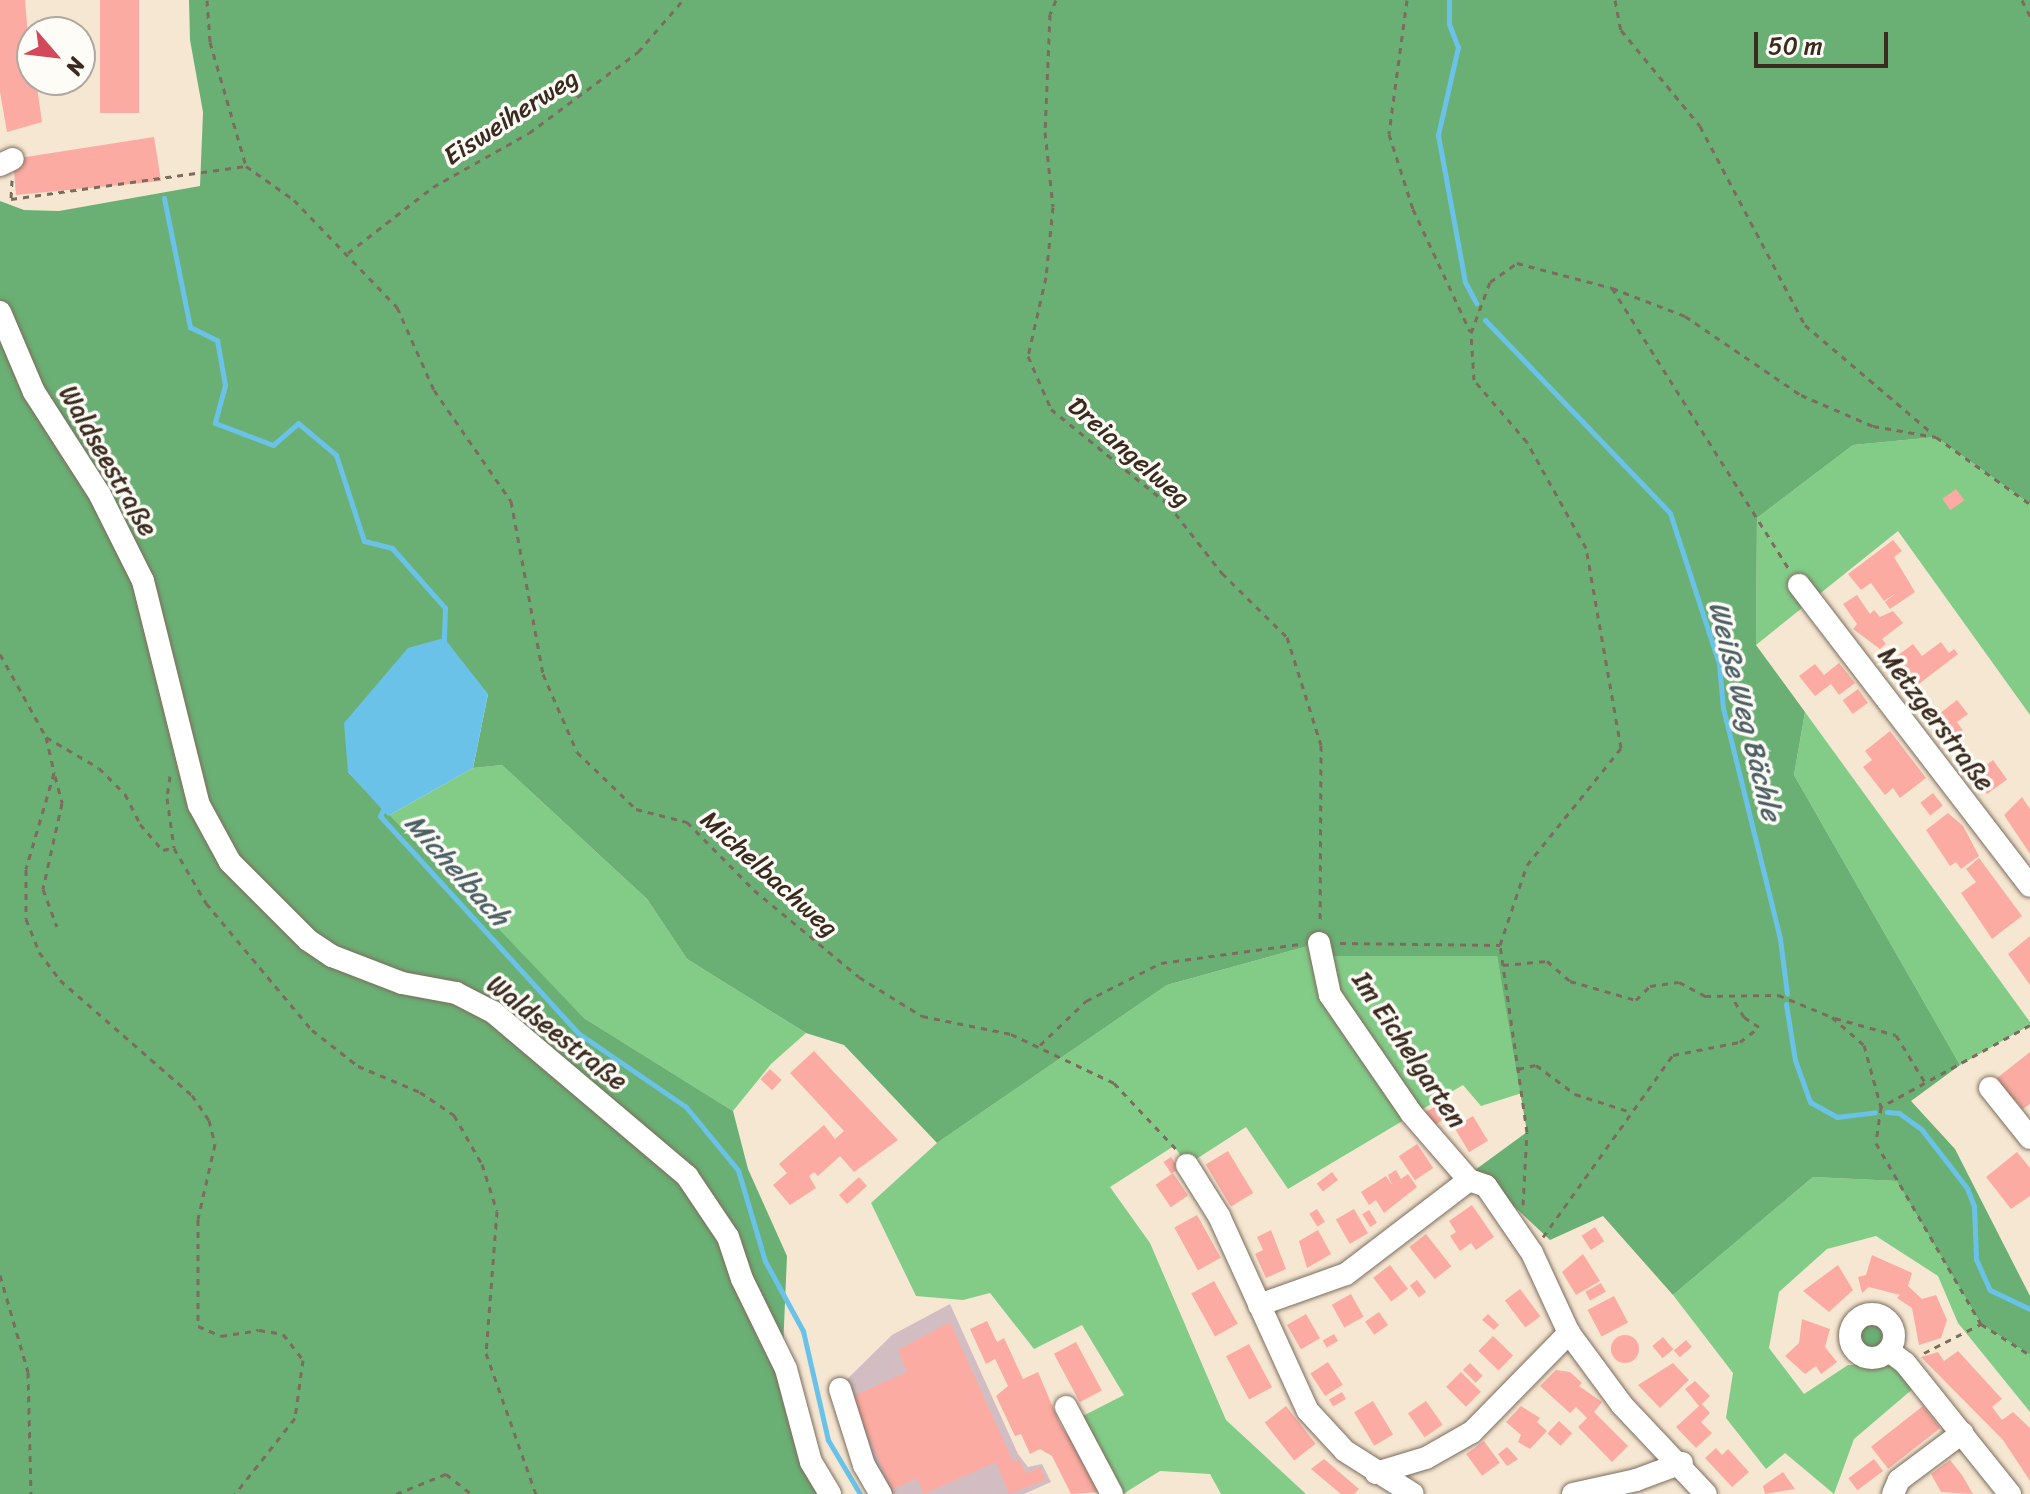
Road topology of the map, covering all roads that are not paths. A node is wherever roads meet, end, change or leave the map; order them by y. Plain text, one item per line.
1 (0, 312) edge
2 (1799, 585) road end
3 (2030, 886) edge
4 (1319, 943) road end
5 (1990, 1088) dead end
6 (2030, 1138) edge
7 (1187, 1165) road end
8 (1469, 1180) junction
9 (1259, 1305) junction
10 (1569, 1333) junction
11 (1897, 1357) road end
12 (840, 1389) dead end
13 (1066, 1407) dead end
14 (1962, 1433) junction
15 (1682, 1463) junction
16 (1376, 1473) junction
17 (830, 1494) edge
18 (881, 1494) edge
19 (1112, 1494) edge
20 (1413, 1494) edge
21 (1573, 1494) edge
22 (1706, 1494) edge
23 (1893, 1494) edge
24 (2010, 1494) edge

1 - 17 street, Waldseestraße
2 - 3 street, Metzgerstraße
4 - 8 street, Im Eichelgarten
5 - 6 street
7 - 9 street
8 - 9 street
8 - 10 street, Im Eichelgarten
9 - 16 street
10 - 15 street, Im Eichelgarten
10 - 16 street
11 - 14 street
12 - 18 street
13 - 19 street
14 - 23 street
14 - 24 street
15 - 21 street
15 - 22 street, Im Eichelgarten
16 - 20 street

